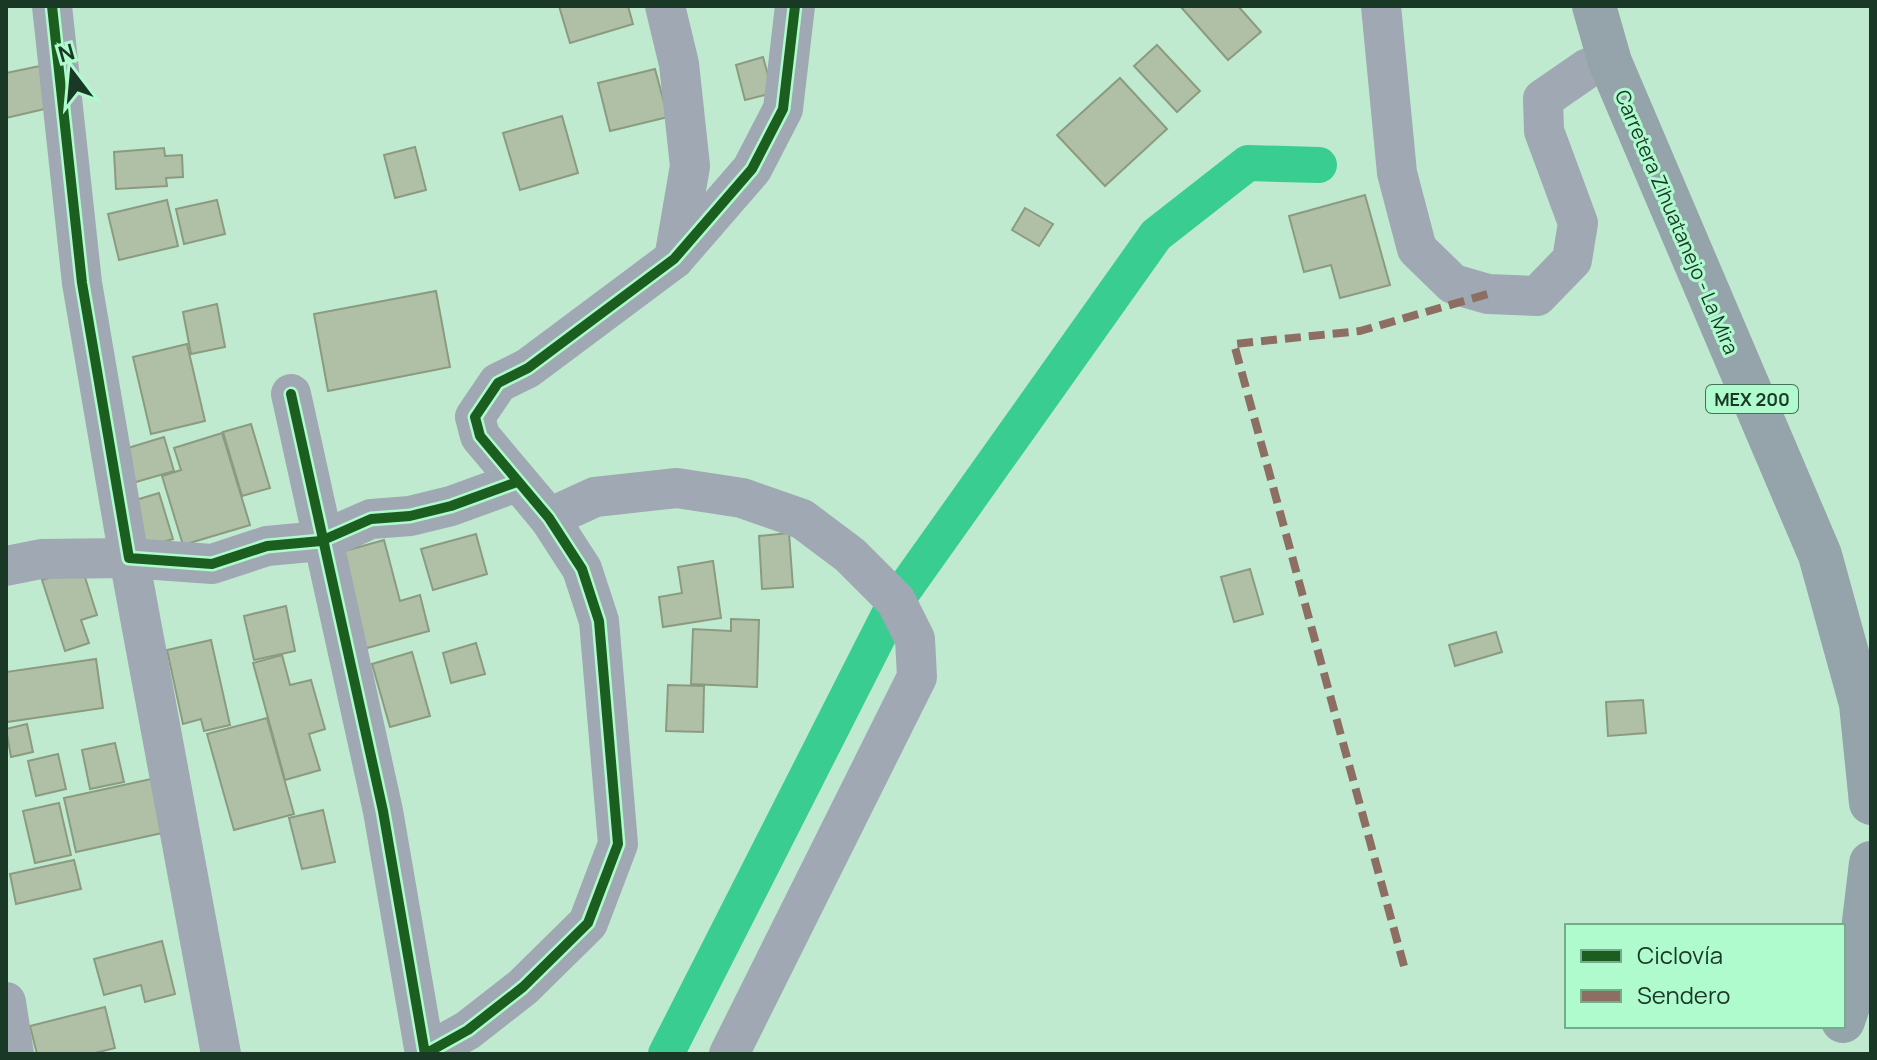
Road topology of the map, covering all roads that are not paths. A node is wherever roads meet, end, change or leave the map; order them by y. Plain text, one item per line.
1 (52, 6) edge
2 (665, 6) edge
3 (795, 6) edge
4 (1381, 6) edge
5 (1594, 6) edge
6 (1610, 62) junction
7 (674, 259) junction
8 (291, 394) dead end
9 (517, 482) junction
10 (549, 518) junction
11 (321, 541) junction
12 (129, 558) junction
13 (6, 566) edge
14 (1871, 803) edge
15 (1871, 863) edge
16 (6, 1002) edge
17 (1845, 1015) edge
18 (1841, 1028) edge
19 (14, 1054) edge
20 (221, 1054) edge
21 (729, 1054) edge
22 (1832, 1054) edge

1 - 12 street
2 - 7 street
3 - 7 street
4 - 6 street
5 - 6 highway, Carretera Zihuatanejo - La Mira / MEX 200
6 - 14 highway, Carretera Zihuatanejo - La Mira / MEX 200
7 - 9 street
8 - 11 street
9 - 10 street
9 - 11 street
10 - 11 street
10 - 21 street
11 - 12 street
12 - 13 street
12 - 20 street
15 - 17 highway
16 - 19 street
18 - 22 highway

